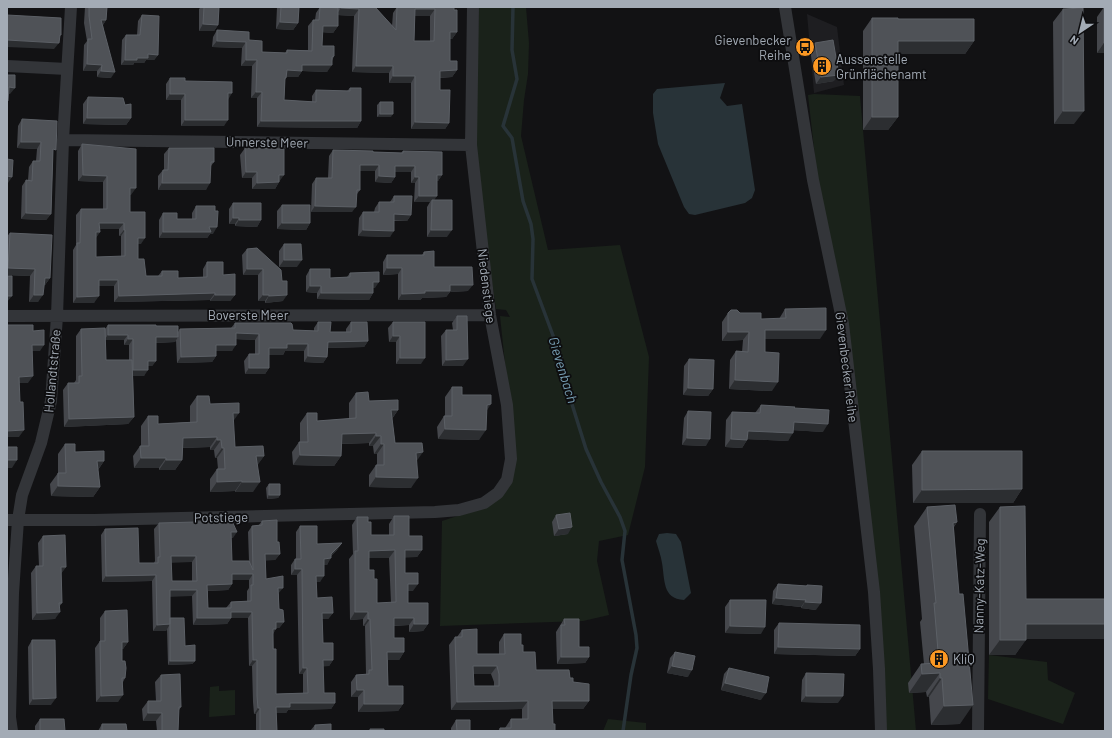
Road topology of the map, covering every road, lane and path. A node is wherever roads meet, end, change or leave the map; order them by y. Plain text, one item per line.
1 (71, 7) edge
2 (473, 7) edge
3 (785, 7) edge
4 (7, 66) edge
5 (67, 69) junction
6 (62, 140) junction
7 (471, 145) junction
8 (490, 315) junction
9 (7, 316) edge
10 (57, 316) junction
11 (435, 512) joint
12 (980, 514) dead end
13 (13, 520) edge
14 (12, 731) edge
15 (881, 731) edge
16 (978, 731) edge

1 - 5 street, Hollandtstraße
2 - 7 street, Niedenstiege
3 - 15 street, Gievenbecker Reihe
4 - 5 street
5 - 6 street, Hollandtstraße
6 - 7 street, Unnerste Meer
6 - 10 street, Hollandtstraße
7 - 8 street, Niedenstiege
8 - 10 street, Boverste Meer
8 - 11 street, Niedenstiege
9 - 10 street, Boverste Meer
10 - 13 street, Hollandtstraße
11 - 13 street, Potstiege
12 - 16 street, Nanny-Katz-Weg
13 - 14 street, Hollandtstraße

